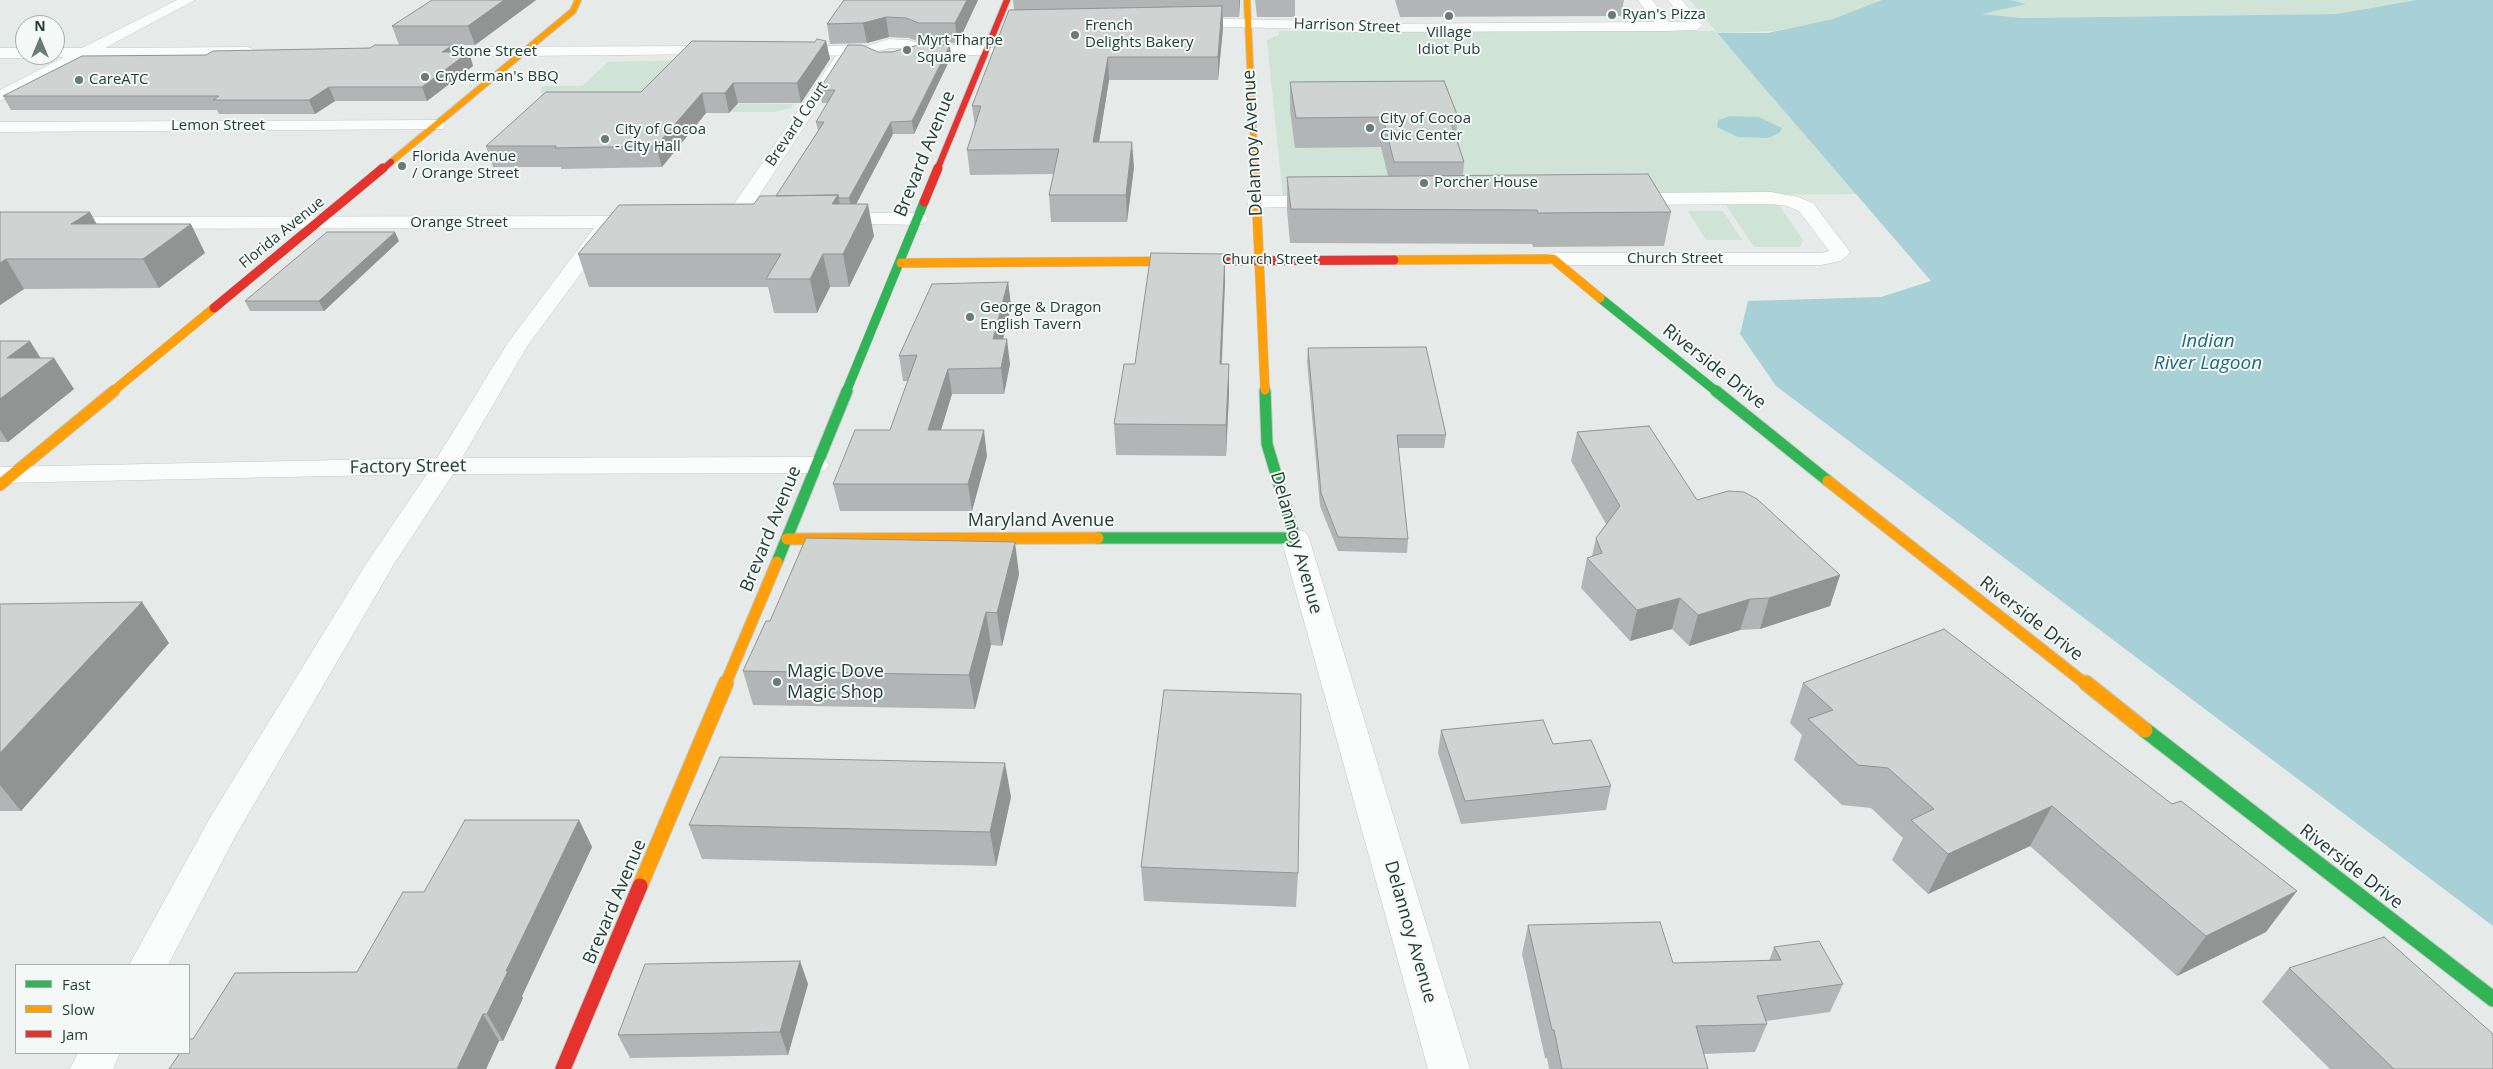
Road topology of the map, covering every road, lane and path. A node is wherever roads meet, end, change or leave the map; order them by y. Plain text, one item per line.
1 (188, 0) edge
2 (578, 0) edge
3 (1007, 0) edge
4 (1246, 0) edge
5 (1645, 0) edge
6 (1674, 0) edge
7 (1170, 22) edge
8 (1248, 23) junction
9 (1665, 27) junction
10 (823, 37) dead end
11 (812, 50) junction
12 (988, 50) junction
13 (729, 51) edge
14 (775, 51) edge
15 (260, 52) edge
16 (404, 52) edge
17 (525, 52) junction
18 (0, 53) edge
19 (15, 53) edge
20 (65, 53) edge
21 (84, 53) junction
22 (0, 96) edge
23 (437, 125) junction
24 (0, 127) edge
25 (1609, 200) edge
26 (1344, 201) edge
27 (1256, 202) junction
28 (918, 218) junction
29 (733, 220) edge
30 (819, 220) edge
31 (608, 222) junction
32 (656, 222) edge
33 (0, 223) edge
34 (317, 223) junction
35 (1553, 259) junction
36 (1259, 260) junction
37 (901, 263) junction
38 (816, 465) junction
39 (445, 466) junction
40 (4, 478) edge
41 (1294, 538) junction
42 (787, 539) junction
43 (149, 964) edge
44 (2493, 999) edge
45 (99, 1054) edge
46 (91, 1069) edge
47 (563, 1069) edge
48 (1449, 1069) edge

1 - 21 street
2 - 17 street, Florida Avenue
3 - 12 street, Brevard Avenue
4 - 8 street, Delannoy Avenue
5 - 9 street
6 - 9 street, Harrison Street
7 - 8 street, Harrison Street
8 - 9 street, Harrison Street
8 - 27 street, Delannoy Avenue
10 - 11 street
11 - 12 street
11 - 14 street
11 - 29 street, Brevard Court
12 - 28 street, Brevard Avenue
13 - 17 street, Stone Street
15 - 21 street
16 - 17 street, Stone Street
17 - 23 street, Florida Avenue
18 - 19 street
20 - 21 street
21 - 22 street
23 - 24 street, Lemon Street
23 - 34 street, Florida Avenue
25 - 35 street, Church Street
26 - 27 street
27 - 36 street, Delannoy Avenue
28 - 30 street
28 - 37 street, Brevard Avenue
31 - 32 street, Orange Street
31 - 34 street, Orange Street
31 - 39 street
33 - 34 street, Orange Street
34 - 40 street, Florida Avenue
35 - 36 street, Church Street
35 - 44 street, Riverside Drive
36 - 37 street, Church Street
36 - 41 street, Delannoy Avenue
37 - 38 street, Brevard Avenue
38 - 39 street, Factory Street
38 - 42 street, Brevard Avenue
39 - 40 street, Factory Street
39 - 43 street
41 - 42 street, Maryland Avenue
41 - 48 street, Delannoy Avenue
42 - 47 street, Brevard Avenue
45 - 46 street

